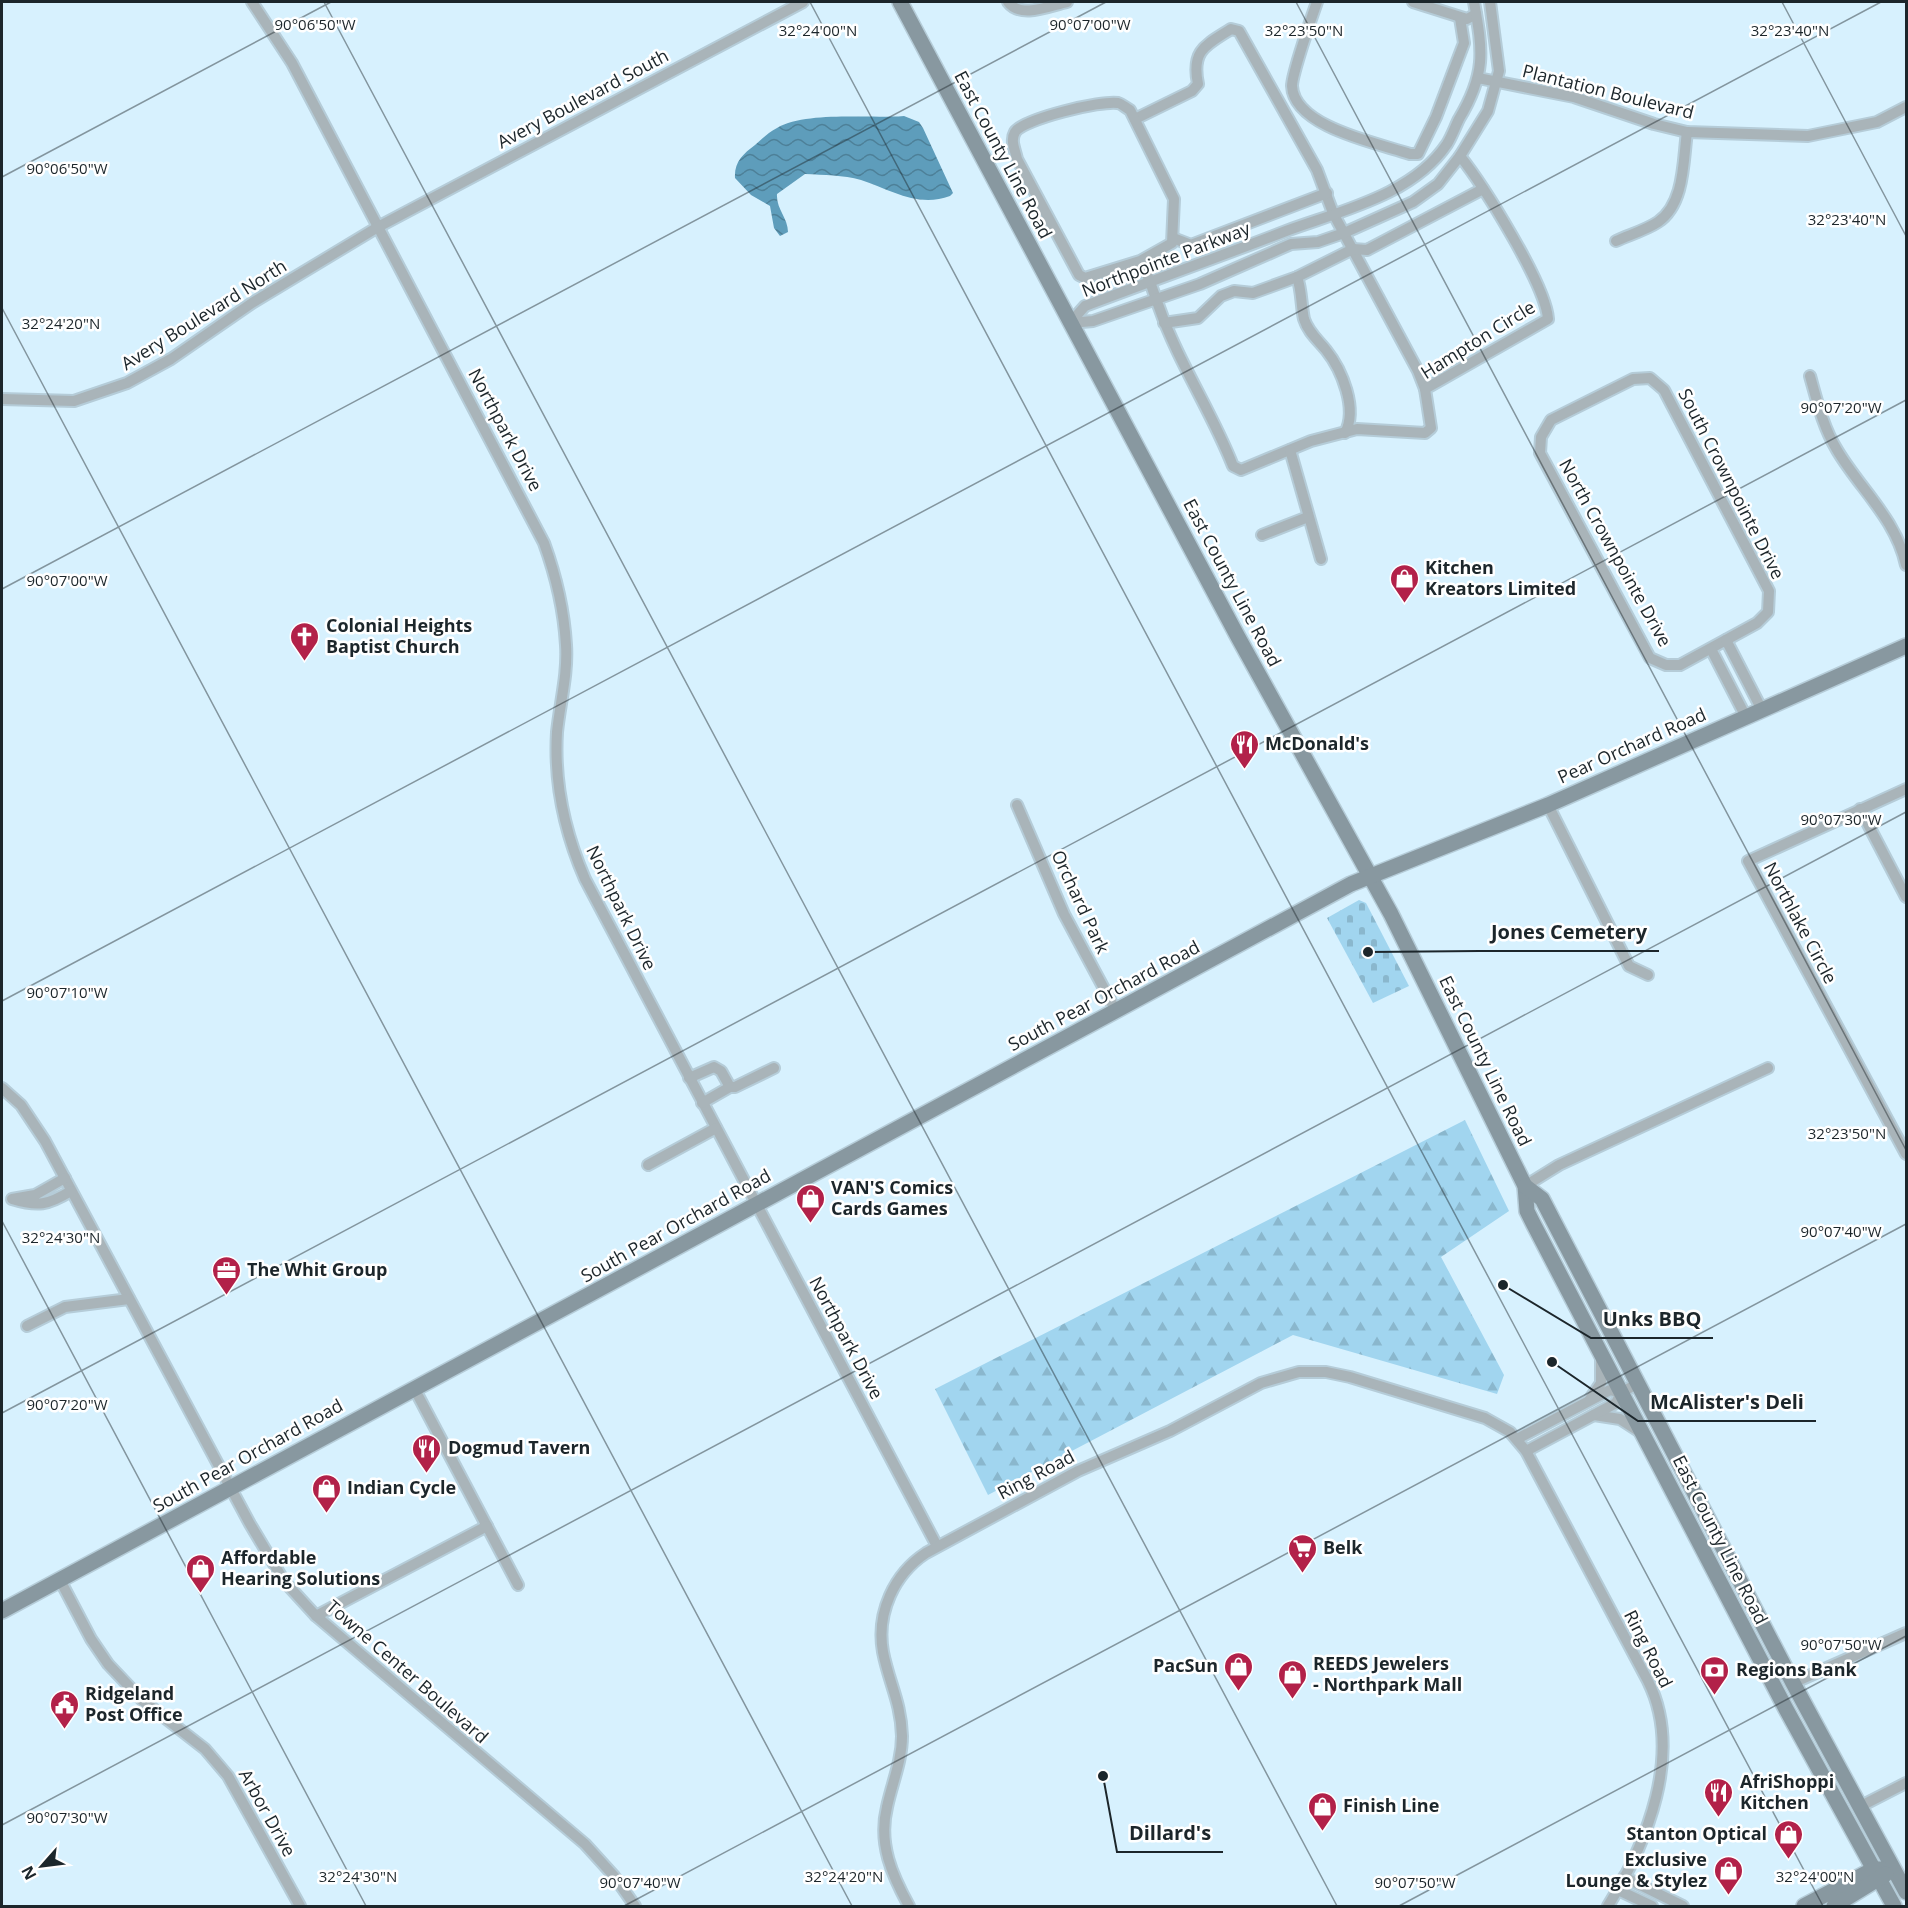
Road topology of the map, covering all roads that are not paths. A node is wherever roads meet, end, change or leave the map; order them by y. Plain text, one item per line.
1 (252, 2) edge
2 (803, 2) edge
3 (900, 2) edge
4 (1008, 2) edge
5 (1067, 2) edge
6 (1317, 2) edge
7 (1413, 2) edge
8 (1474, 2) edge
9 (1490, 2) edge
10 (1476, 14) junction
11 (1460, 18) junction
12 (1478, 78) junction
13 (1496, 82) junction
14 (1906, 107) edge
15 (1135, 119) junction
16 (1687, 132) junction
17 (1460, 156) junction
18 (1428, 165) junction
19 (1442, 180) junction
20 (1483, 189) junction
21 (1327, 193) junction
22 (1333, 213) junction
23 (378, 227) junction
24 (1344, 233) junction
25 (1173, 238) junction
26 (1616, 241) dead end
27 (1353, 249) junction
28 (1140, 261) junction
29 (1297, 277) junction
30 (1148, 283) junction
31 (1155, 299) junction
32 (1070, 323) junction
33 (1164, 323) junction
34 (1810, 376) dead end
35 (1633, 378) joint
36 (1425, 389) junction
37 (2, 399) edge
38 (1345, 433) junction
39 (1290, 450) junction
40 (1308, 517) junction
41 (1262, 535) dead end
42 (1321, 560) dead end
43 (1906, 565) edge
44 (1726, 640) junction
45 (1906, 646) edge
46 (1711, 649) junction
47 (1762, 710) junction
48 (1746, 717) junction
49 (1906, 789) edge
50 (1548, 804) junction
51 (1017, 805) dead end
52 (1860, 809) junction
53 (1370, 876) junction
54 (1906, 897) edge
55 (1648, 975) dead end
56 (1116, 1011) junction
57 (774, 1068) dead end
58 (1768, 1068) dead end
59 (689, 1078) junction
60 (730, 1086) junction
61 (2, 1088) edge
62 (702, 1103) junction
63 (716, 1128) junction
64 (1906, 1154) edge
65 (648, 1165) dead end
66 (65, 1178) junction
67 (1525, 1186) junction
68 (71, 1191) junction
69 (33, 1200) junction
70 (7, 1201) edge
71 (756, 1204) junction
72 (129, 1299) junction
73 (27, 1326) dead end
74 (1601, 1355) junction
75 (1638, 1383) junction
76 (414, 1388) junction
77 (1621, 1393) junction
78 (1590, 1400) junction
79 (1593, 1415) junction
80 (1643, 1434) junction
81 (1516, 1439) junction
82 (1526, 1451) junction
83 (231, 1489) junction
84 (487, 1526) junction
85 (938, 1546) junction
86 (60, 1580) junction
87 (518, 1586) dead end
88 (2, 1611) edge
89 (316, 1616) junction
90 (1906, 1633) edge
91 (1793, 1683) junction
92 (1906, 1783) edge
93 (1861, 1806) junction
94 (1858, 1838) junction
95 (1894, 1869) junction
96 (1877, 1873) junction
97 (1624, 1876) junction
98 (1618, 1890) junction
99 (1848, 1891) junction
100 (1906, 1892) edge
101 (1664, 1896) junction
102 (300, 1906) edge
103 (635, 1906) edge
104 (909, 1906) edge
105 (1608, 1906) edge
106 (1652, 1906) edge
107 (1678, 1906) edge
108 (1683, 1906) edge
109 (1804, 1906) edge
110 (1834, 1906) edge
111 (1889, 1906) edge
112 (1894, 1906) edge

1 - 23 street, Northpark Drive
2 - 23 street, Avery Boulevard South
3 - 32 main road, East County Line Road
4 - 5 street
6 - 11 street
7 - 11 street
8 - 10 street, Northpointe Parkway
9 - 13 street, Northpointe Parkway
10 - 11 street
10 - 12 street, Northpointe Parkway
12 - 13 street, Plantation Boulevard
12 - 18 street, Northpointe Parkway
13 - 16 street, Plantation Boulevard
13 - 17 street, Northpointe Parkway
14 - 16 street, Plantation Boulevard
15 - 21 street
15 - 25 street
15 - 28 street
16 - 26 street
17 - 19 street, Northpointe Parkway
17 - 20 street, Hampton Circle
18 - 19 street
18 - 22 street, Northpointe Parkway
19 - 24 street, Northpointe Parkway
20 - 27 street
20 - 36 street, Hampton Circle
21 - 22 street
21 - 25 street
22 - 24 street
22 - 30 street, Northpointe Parkway
23 - 37 street, Avery Boulevard North
23 - 59 street, Northpark Drive
24 - 27 street
24 - 31 street, Northpointe Parkway
25 - 28 street
27 - 29 street
27 - 36 street
28 - 30 street, Hampton Circle
29 - 33 street
29 - 38 street
30 - 31 street, Hampton Circle
30 - 32 street, Northpointe Parkway
31 - 32 street, Northpointe Parkway
31 - 33 street, Hampton Circle
32 - 53 main road, East County Line Road
33 - 39 street, Hampton Circle
34 - 43 street
35 - 44 street, South Crownpointe Drive
35 - 46 street, North Crownpointe Drive
36 - 38 street, Hampton Circle
38 - 39 street, Hampton Circle
39 - 40 street
40 - 41 street
40 - 42 street
44 - 46 street, South Crownpointe Drive
44 - 47 street
45 - 47 main road, Pear Orchard Road
46 - 48 street
47 - 48 main road, Pear Orchard Road
48 - 50 main road, Pear Orchard Road
49 - 52 street, Northlake Circle
50 - 53 main road, Pear Orchard Road
50 - 55 street
51 - 56 street, Orchard Park
52 - 54 street
52 - 64 street, Northlake Circle
53 - 56 main road, South Pear Orchard Road
53 - 67 main road, East County Line Road
56 - 71 main road, South Pear Orchard Road
57 - 60 street
58 - 67 street
59 - 60 street
59 - 62 street, Northpark Drive
60 - 62 street
61 - 66 street, Towne Center Boulevard
62 - 63 street, Northpark Drive
63 - 65 street
63 - 71 street, Northpark Drive
66 - 68 street, Towne Center Boulevard
66 - 69 street
67 - 74 main road, East County Line Road
67 - 75 main road, East County Line Road
68 - 69 street
68 - 72 street, Towne Center Boulevard
69 - 70 street
71 - 76 main road, South Pear Orchard Road
71 - 85 street, Northpark Drive
72 - 73 street
72 - 83 street, Towne Center Boulevard
74 - 77 main road, East County Line Road
74 - 78 street
75 - 77 street
75 - 91 main road, East County Line Road
76 - 83 main road, South Pear Orchard Road
76 - 84 street
77 - 78 street
77 - 79 street
77 - 80 main road, East County Line Road
78 - 81 street
79 - 80 street
79 - 82 street
80 - 94 main road, East County Line Road
81 - 82 street, Ring Road
81 - 85 street, Ring Road
82 - 97 street, Ring Road
83 - 86 main road, South Pear Orchard Road
83 - 89 street, Towne Center Boulevard
84 - 87 street
84 - 89 street
85 - 104 street, Ring Road
86 - 88 main road, South Pear Orchard Road
86 - 102 street, Arbor Drive
89 - 103 street, Towne Center Boulevard
90 - 91 street
91 - 93 main road, East County Line Road
92 - 93 street
93 - 95 main road, East County Line Road
94 - 96 main road, East County Line Road
94 - 99 main road
95 - 96 main road
95 - 100 main road, East County Line Road
96 - 99 main road
96 - 112 main road, East County Line Road
97 - 98 street, Ring Road
97 - 101 street
98 - 105 street, Ring Road
98 - 106 street
99 - 109 main road
99 - 110 main road
99 - 111 main road
101 - 107 street
101 - 108 street

